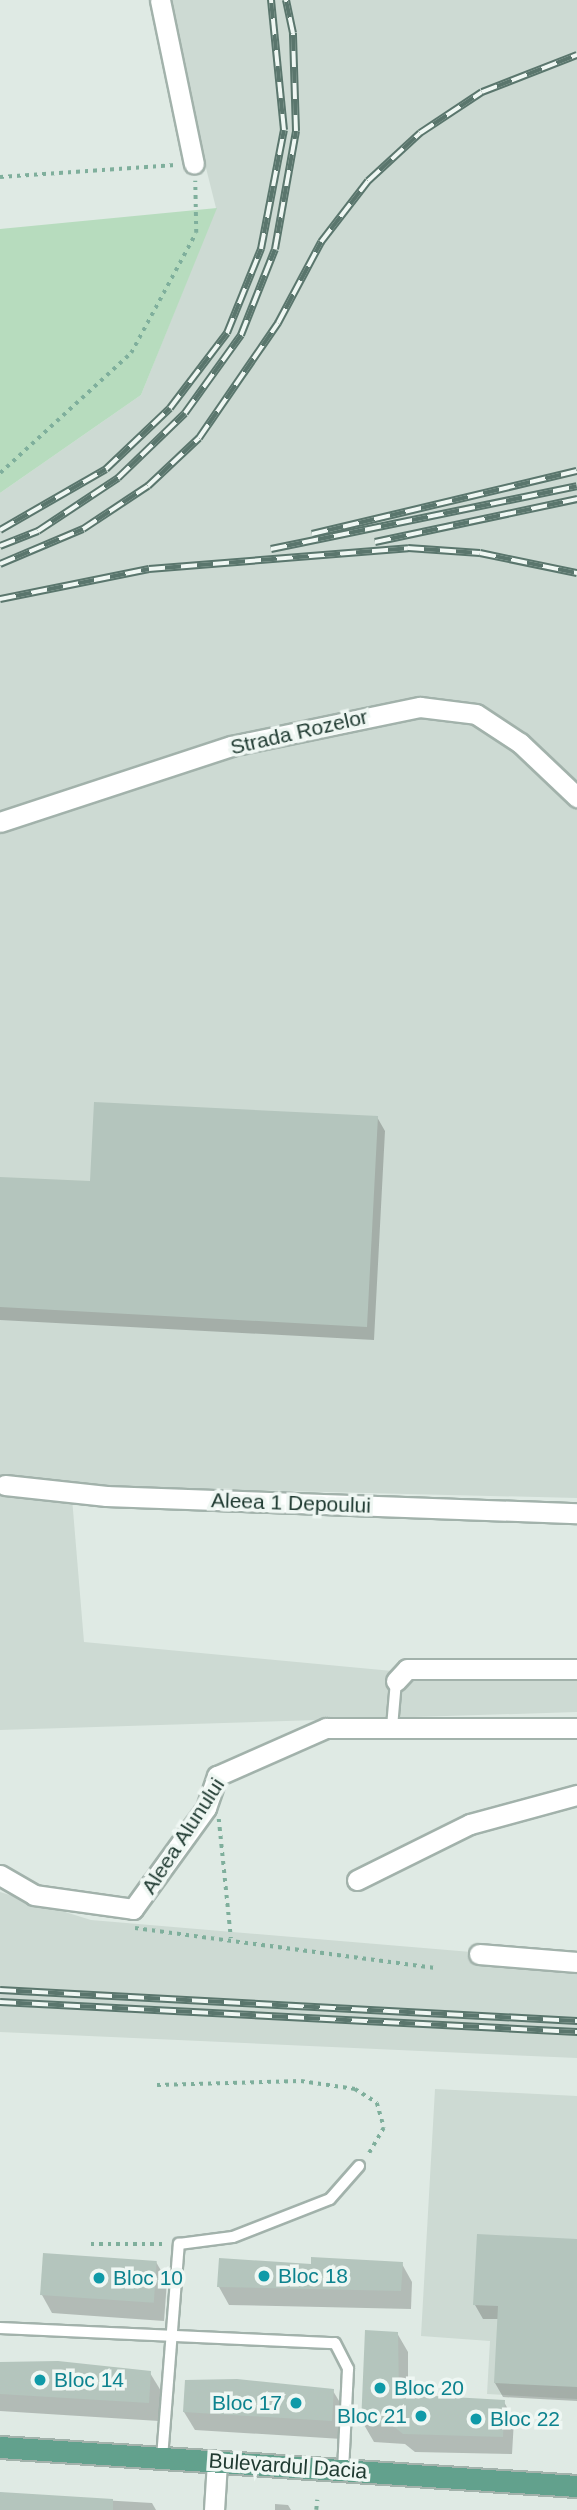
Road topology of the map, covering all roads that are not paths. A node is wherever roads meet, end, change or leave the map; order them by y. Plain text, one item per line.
1 (160, 0) edge
2 (194, 164) road end
3 (577, 797) edge
4 (0, 822) edge
5 (2, 1485) edge
6 (577, 1513) edge
7 (577, 1668) edge
8 (396, 1681) joint
9 (392, 1727) junction
10 (577, 1728) edge
11 (577, 1795) edge
12 (0, 1875) edge
13 (357, 1880) dead end
14 (479, 1954) dead end
15 (577, 1962) edge
16 (359, 2166) road end
17 (0, 2329) edge
18 (173, 2337) junction
19 (0, 2446) edge
20 (162, 2458) junction
21 (217, 2462) junction
22 (343, 2470) junction
23 (577, 2486) edge
24 (214, 2510) edge

1 - 2 street
3 - 4 street, Strada Rozelor
5 - 6 street, Aleea 1 Depoului
7 - 8 street
8 - 9 lane
9 - 10 street, Aleea Alunului
9 - 12 street, Aleea Alunului
11 - 13 street
14 - 15 street
16 - 18 lane
17 - 18 lane
18 - 20 lane
18 - 22 lane
19 - 20 main road, Bulevardul Dacia
20 - 21 main road, Bulevardul Dacia
21 - 22 main road, Bulevardul Dacia
21 - 24 street
22 - 23 main road, Bulevardul Dacia

